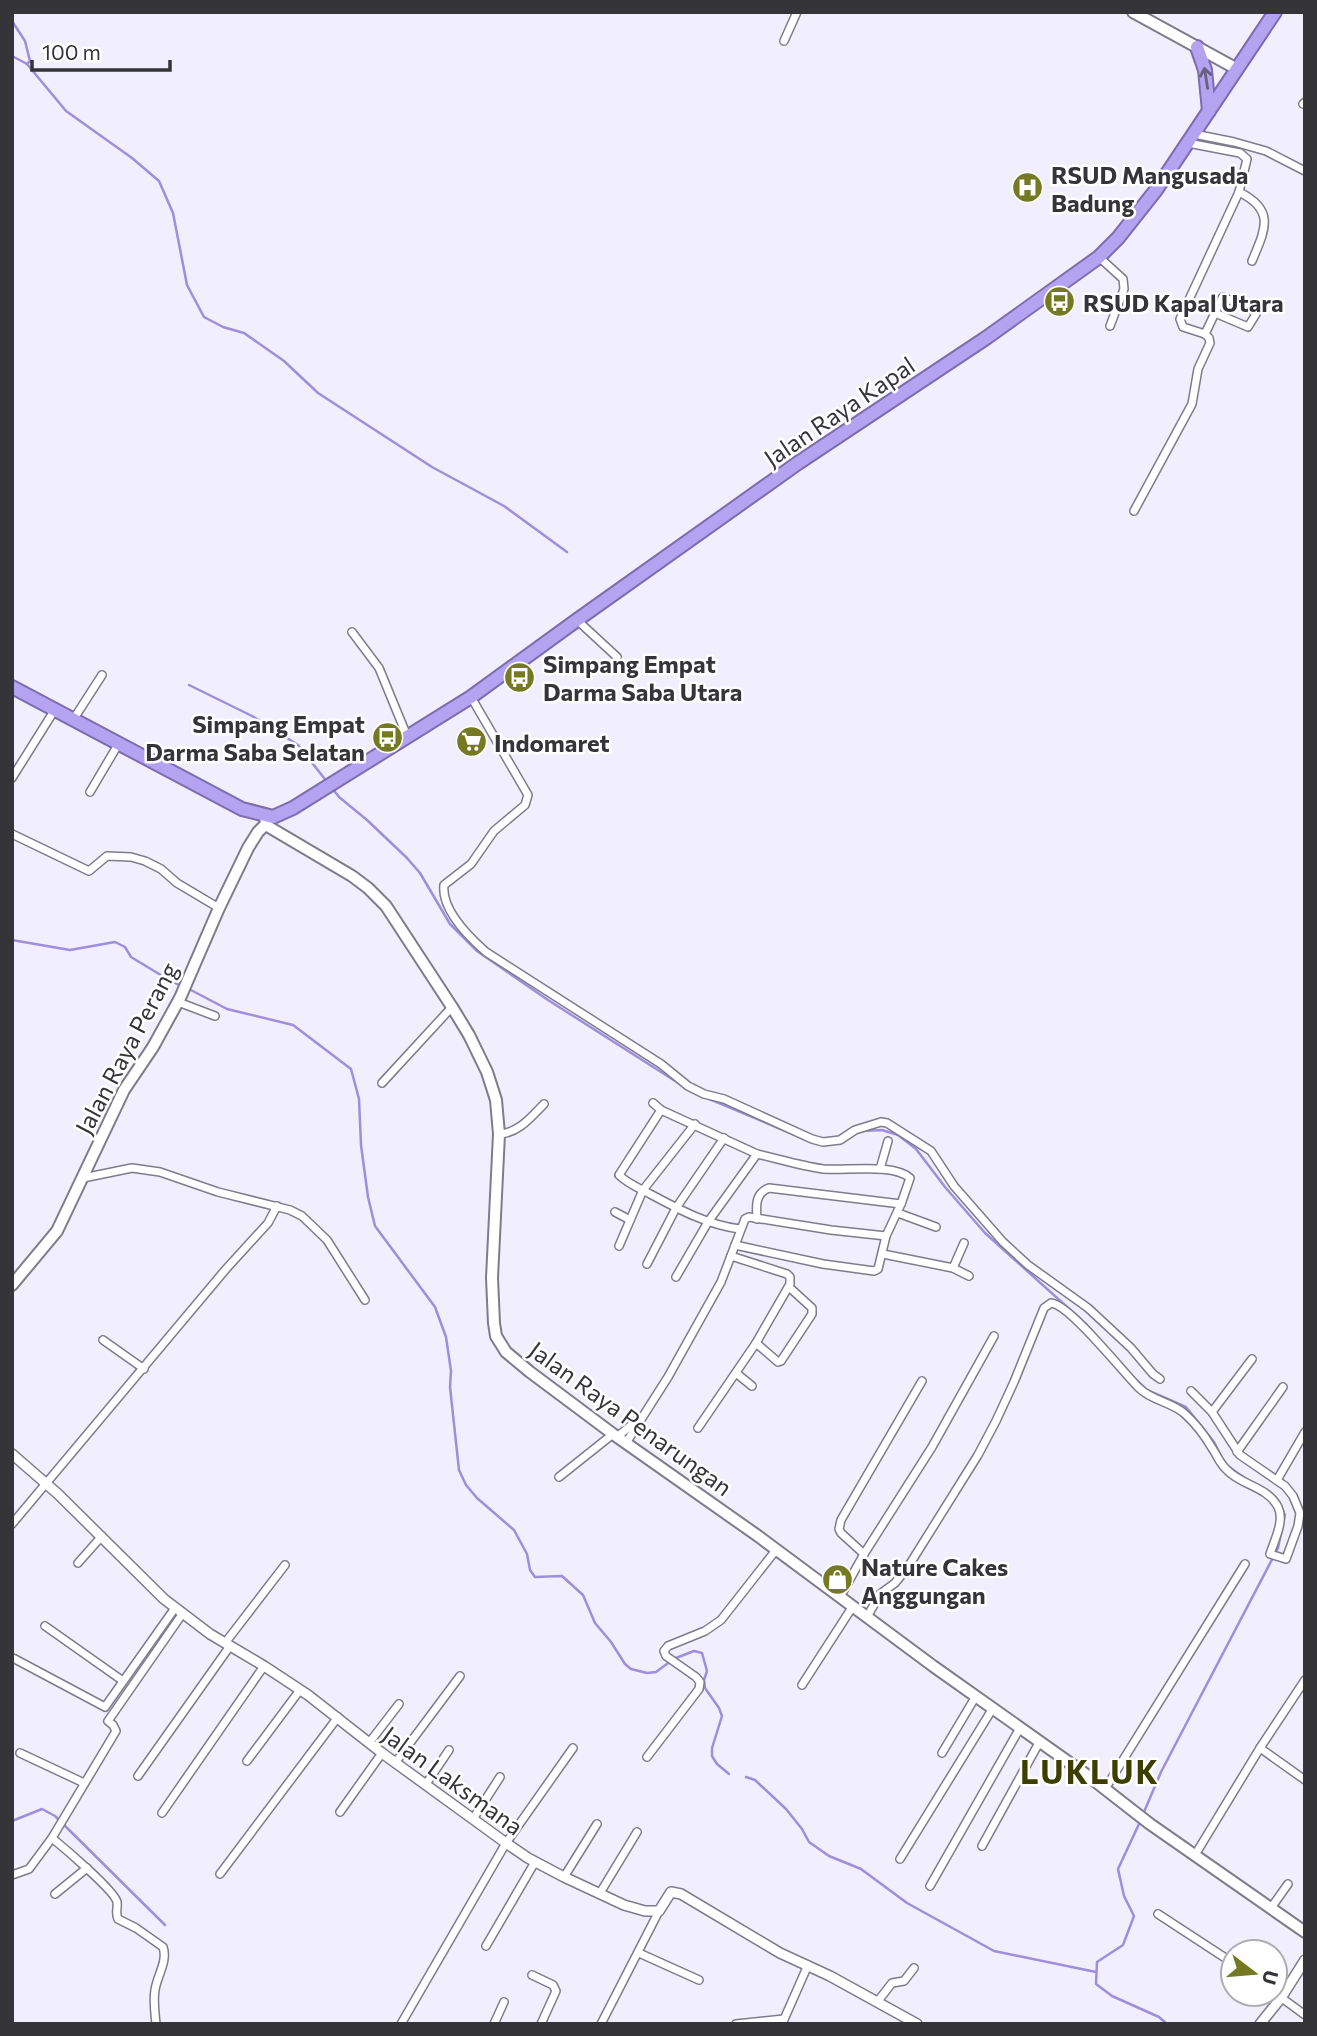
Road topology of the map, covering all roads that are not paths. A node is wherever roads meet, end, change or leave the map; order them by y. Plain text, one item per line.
1 (797, 12) edge
2 (1133, 12) edge
3 (1275, 12) edge
4 (784, 41) dead end
5 (1197, 47) junction
6 (1237, 69) junction
7 (1209, 111) junction
8 (1191, 138) junction
9 (1304, 167) edge
10 (1239, 192) junction
11 (1099, 257) junction
12 (1252, 261) dead end
13 (1215, 313) junction
14 (1110, 326) dead end
15 (1205, 334) junction
16 (1134, 511) dead end
17 (577, 620) junction
18 (352, 632) dead end
19 (617, 657) dead end
20 (103, 675) dead end
21 (12, 687) edge
22 (471, 697) junction
23 (54, 711) junction
24 (73, 720) junction
25 (407, 736) junction
26 (119, 743) junction
27 (12, 778) edge
28 (90, 792) dead end
29 (266, 820) junction
30 (12, 834) edge
31 (219, 908) junction
32 (179, 1000) junction
33 (452, 1007) junction
34 (215, 1016) dead end
35 (382, 1083) dead end
36 (653, 1103) dead end
37 (544, 1104) dead end
38 (661, 1110) junction
39 (695, 1124) junction
40 (499, 1134) junction
41 (724, 1138) junction
42 (888, 1141) dead end
43 (757, 1154) junction
44 (880, 1169) junction
45 (83, 1178) junction
46 (643, 1190) junction
47 (901, 1205) junction
48 (277, 1206) junction
49 (676, 1208) junction
50 (615, 1212) dead end
51 (898, 1213) junction
52 (757, 1219) junction
53 (630, 1220) junction
54 (708, 1222) junction
55 (936, 1227) dead end
56 (740, 1229) junction
57 (886, 1236) junction
58 (964, 1243) dead end
59 (735, 1245) junction
60 (619, 1246) dead end
61 (883, 1254) junction
62 (731, 1256) junction
63 (646, 1264) dead end
64 (953, 1268) junction
65 (970, 1276) dead end
66 (676, 1277) dead end
67 (12, 1285) edge
68 (789, 1287) junction
69 (365, 1300) dead end
70 (1109, 1329) junction
71 (994, 1336) dead end
72 (103, 1340) dead end
73 (1096, 1342) junction
74 (756, 1343) junction
75 (1252, 1359) dead end
76 (144, 1369) junction
77 (736, 1373) junction
78 (1160, 1379) dead end
79 (922, 1381) dead end
80 (751, 1386) dead end
81 (1283, 1387) dead end
82 (1191, 1391) dead end
83 (1212, 1412) junction
84 (698, 1428) dead end
85 (1305, 1432) edge
86 (618, 1438) junction
87 (1237, 1452) junction
88 (12, 1454) edge
89 (559, 1477) dead end
90 (1277, 1480) junction
91 (47, 1483) junction
92 (1305, 1513) edge
93 (13, 1522) edge
94 (1298, 1526) junction
95 (102, 1536) junction
96 (776, 1550) junction
97 (864, 1554) junction
98 (78, 1563) dead end
99 (1245, 1564) dead end
100 (285, 1565) dead end
101 (840, 1597) junction
102 (853, 1606) junction
103 (179, 1611) junction
104 (867, 1617) junction
105 (45, 1626) dead end
106 (228, 1644) junction
107 (13, 1658) edge
108 (264, 1666) junction
109 (460, 1676) dead end
110 (1305, 1680) edge
111 (123, 1681) junction
112 (802, 1685) dead end
113 (300, 1690) junction
114 (976, 1696) junction
115 (399, 1704) dead end
116 (993, 1708) junction
117 (338, 1717) junction
118 (1020, 1728) junction
119 (1040, 1741) junction
120 (369, 1743) junction
121 (573, 1748) dead end
122 (1260, 1748) junction
123 (449, 1750) dead end
124 (20, 1753) dead end
125 (942, 1753) dead end
126 (382, 1754) junction
127 (648, 1757) dead end
128 (247, 1761) dead end
129 (395, 1763) junction
130 (138, 1776) dead end
131 (500, 1777) dead end
132 (1305, 1780) edge
133 (84, 1783) junction
134 (426, 1784) junction
135 (1105, 1789) junction
136 (340, 1812) dead end
137 (162, 1813) dead end
138 (473, 1819) junction
139 (597, 1824) dead end
140 (637, 1832) dead end
141 (52, 1838) junction
142 (506, 1843) junction
143 (982, 1846) dead end
144 (1195, 1855) junction
145 (900, 1859) dead end
146 (535, 1862) junction
147 (87, 1868) junction
148 (220, 1874) dead end
149 (12, 1875) edge
150 (564, 1877) junction
151 (1288, 1884) dead end
152 (930, 1886) dead end
153 (600, 1893) junction
154 (55, 1894) dead end
155 (1271, 1908) junction
156 (659, 1911) junction
157 (1158, 1914) dead end
158 (1305, 1932) edge
159 (486, 1946) dead end
160 (639, 1953) junction
161 (1219, 1955) edge
162 (1305, 1960) edge
163 (808, 1965) junction
164 (914, 1968) dead end
165 (532, 1975) dead end
166 (699, 1980) dead end
167 (1289, 1981) edge
168 (878, 2001) junction
169 (504, 2002) dead end
170 (1289, 2004) edge
171 (1270, 2008) edge
172 (1305, 2015) edge
173 (907, 2021) edge
174 (783, 2022) edge
175 (156, 2024) edge
176 (401, 2024) edge
177 (495, 2024) edge
178 (541, 2024) edge
179 (601, 2024) edge
180 (736, 2024) edge
181 (917, 2024) edge
182 (1260, 2024) edge

1 - 4 street
2 - 5 main road
3 - 6 highway, Jalan Raya Kapal
5 - 6 main road
7 -> 5 highway
6 - 7 highway, Jalan Raya Kapal
7 - 8 highway, Jalan Raya Kapal
8 - 9 street
8 - 10 street
8 - 11 highway, Jalan Raya Kapal
10 - 12 street
10 - 15 street
11 - 14 street
11 - 17 highway, Jalan Raya Kapal
13 - 13 street
13 - 15 street
15 - 16 street
17 - 19 street
17 - 22 highway, Jalan Raya Kapal
18 - 25 street
20 - 24 street
21 - 23 highway
22 - 25 highway, Jalan Raya Kapal
22 - 70 street
23 - 24 highway
23 - 27 street
24 - 26 highway
25 - 29 highway, Jalan Raya Kapal
26 - 28 street
26 - 29 highway
29 - 31 main road, Jalan Raya Perang
29 - 33 main road, Jalan Raya Penarungan
30 - 31 street
31 - 32 main road, Jalan Raya Perang
32 - 34 street
32 - 45 main road, Jalan Raya Perang
33 - 35 street
33 - 40 main road, Jalan Raya Penarungan
36 - 38 street
37 - 40 street
38 - 39 street
38 - 46 street
39 - 41 street
39 - 46 street
40 - 86 main road, Jalan Raya Penarungan
41 - 43 street
41 - 49 street
42 - 44 street
43 - 44 street
43 - 54 street
44 - 47 street
45 - 48 street
45 - 67 main road, Jalan Raya Perang
46 - 49 street
46 - 53 street
47 - 51 street
47 - 52 street
48 - 69 street
48 - 76 street
49 - 54 street
49 - 63 street
50 - 53 street
51 - 55 street
51 - 57 street
52 - 56 street
52 - 57 street
53 - 60 street
54 - 56 street
54 - 66 street
56 - 59 street
57 - 61 street
58 - 64 street
59 - 61 street
59 - 62 street
61 - 64 street
62 - 68 street
62 - 86 street
64 - 65 street
68 - 74 street
68 - 74 street
70 - 73 street
70 - 78 street
71 - 97 street
72 - 76 street
73 - 94 street
73 - 104 street
74 - 77 street
75 - 83 street
76 - 91 street
77 - 80 street
77 - 84 street
79 - 97 street
81 - 87 street
82 - 83 street
83 - 87 street
85 - 90 street
86 - 89 street
86 - 96 main road, Jalan Raya Penarungan
87 - 90 street
88 - 91 street, Jalan Laksmana
90 - 94 street
91 - 93 street
91 - 95 street, Jalan Laksmana
92 - 94 street
95 - 98 street
95 - 103 street, Jalan Laksmana
96 - 101 main road, Jalan Raya Penarungan
96 - 127 street
97 - 101 street
99 - 135 street
100 - 106 street
101 - 102 main road, Jalan Raya Penarungan
102 - 104 main road, Jalan Raya Penarungan
102 - 112 street
103 - 106 street, Jalan Laksmana
103 - 111 street
103 - 133 street
104 - 114 main road, Jalan Raya Penarungan
105 - 111 street
106 - 108 street, Jalan Laksmana
106 - 130 street
107 - 111 street
108 - 113 street, Jalan Laksmana
108 - 137 street
109 - 129 street
110 - 122 street
113 - 117 street, Jalan Laksmana
113 - 128 street
114 - 116 main road, Jalan Raya Penarungan
114 - 125 street
115 - 120 street
116 - 118 main road, Jalan Raya Penarungan
116 - 145 street
117 - 120 street, Jalan Laksmana
117 - 148 street
118 - 119 main road, Jalan Raya Penarungan
118 - 152 street
119 - 135 main road, Jalan Raya Penarungan
119 - 143 street
120 - 126 street, Jalan Laksmana
121 - 142 street
122 - 132 street
122 - 144 street
123 - 134 street
124 - 133 street
126 - 129 street, Jalan Laksmana
126 - 136 street
129 - 134 street, Jalan Laksmana
131 - 138 street
133 - 141 street
134 - 138 street, Jalan Laksmana
135 - 144 main road, Jalan Raya Penarungan
138 - 142 street, Jalan Laksmana
139 - 150 street
140 - 153 street
141 - 147 street
141 - 149 street
142 - 146 street, Jalan Laksmana
142 - 176 street
144 - 155 main road, Jalan Raya Penarungan
146 - 150 street, Jalan Laksmana
146 - 159 street
147 - 154 street
147 - 175 street
150 - 153 street, Jalan Laksmana
151 - 155 street
153 - 156 street, Jalan Laksmana
155 - 158 main road, Jalan Raya Penarungan
156 - 160 street
156 - 163 street
157 - 161 street
160 - 166 street
160 - 179 street
162 - 167 street
163 - 168 street
163 - 174 street
164 - 168 street
165 - 178 street
168 - 173 street
169 - 177 street
170 - 172 street
171 - 182 street
173 - 181 street
174 - 180 street

